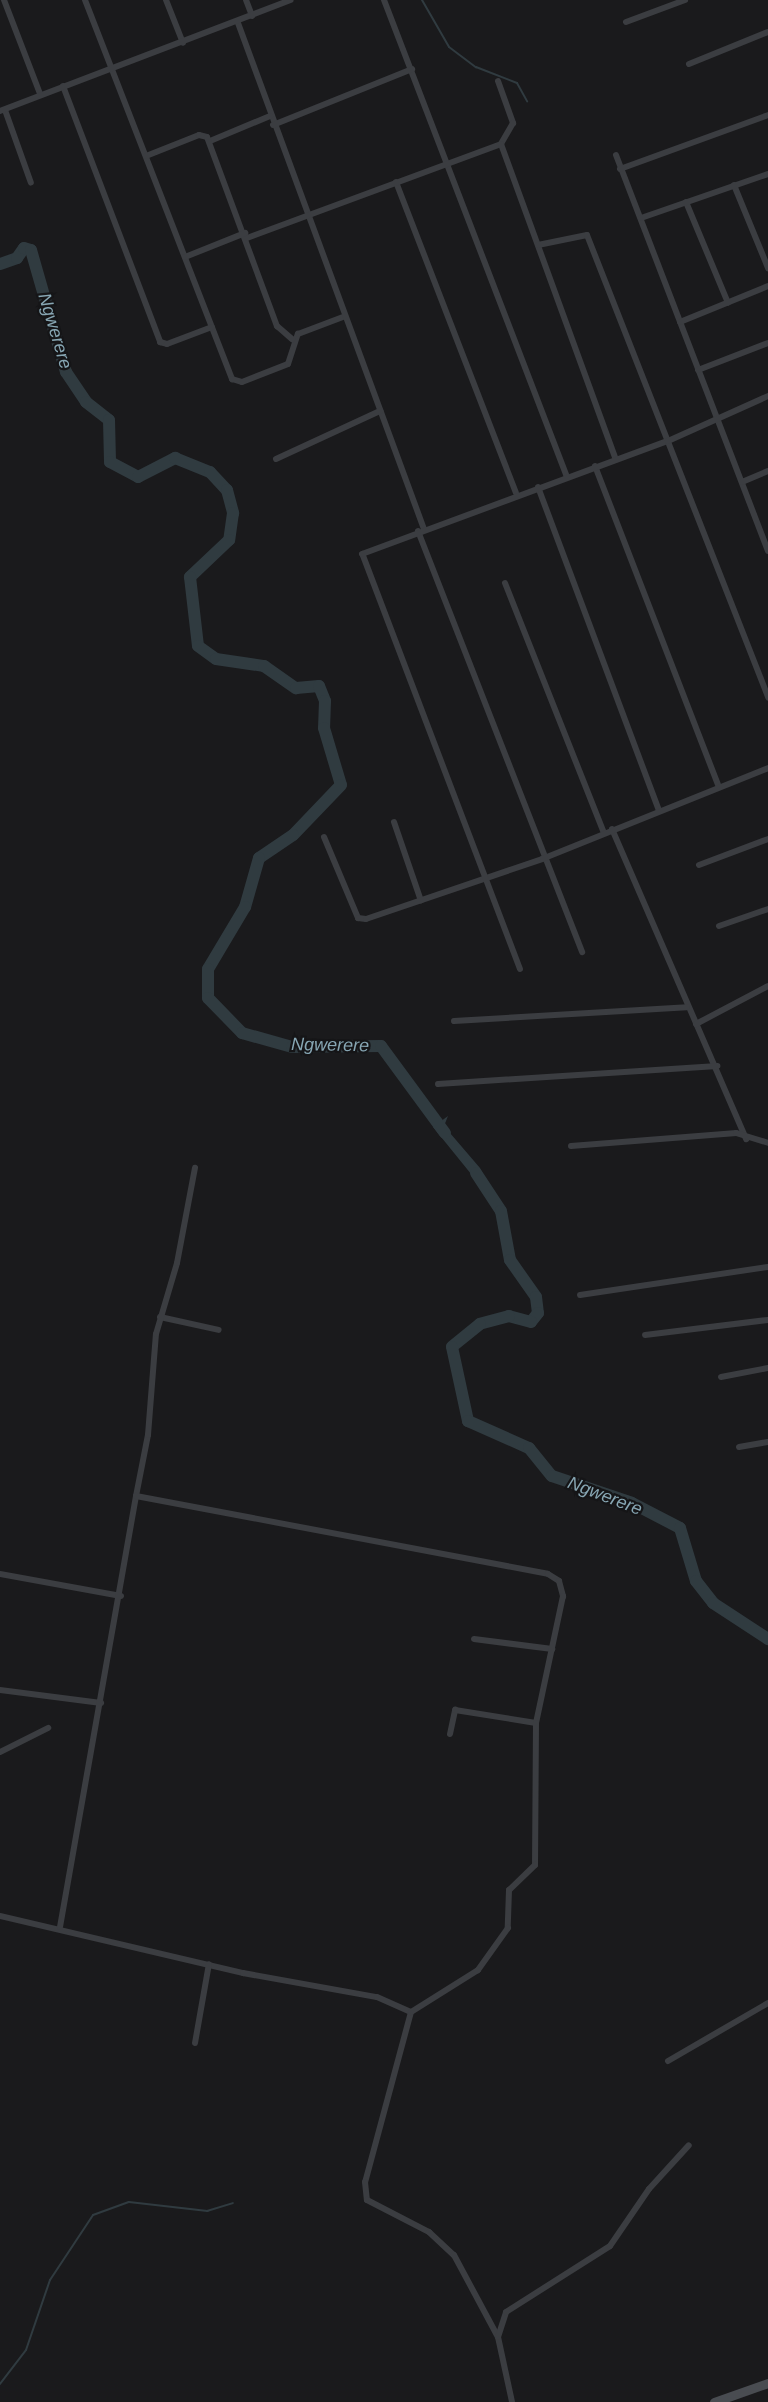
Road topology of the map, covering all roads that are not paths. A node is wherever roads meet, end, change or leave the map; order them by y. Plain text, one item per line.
1 (4, 0) edge
2 (85, 0) edge
3 (166, 0) edge
4 (246, 0) edge
5 (291, 0) edge
6 (384, 0) edge
7 (685, 0) edge
8 (252, 16) junction
9 (626, 22) dead end
10 (238, 23) junction
11 (768, 32) edge
12 (183, 43) junction
13 (689, 64) dead end
14 (113, 69) junction
15 (412, 69) junction
16 (498, 81) dead end
17 (63, 86) junction
18 (40, 94) junction
19 (3, 111) edge
20 (768, 115) edge
21 (270, 116) junction
22 (273, 125) junction
23 (210, 141) junction
24 (501, 144) junction
25 (616, 155) dead end
26 (146, 156) junction
27 (446, 160) junction
28 (620, 169) junction
29 (768, 174) edge
30 (396, 182) junction
31 (30, 183) dead end
32 (734, 185) junction
33 (686, 202) junction
34 (308, 216) junction
35 (641, 218) junction
36 (246, 236) junction
37 (538, 245) junction
38 (185, 257) junction
39 (768, 268) edge
40 (768, 286) edge
41 (728, 303) junction
42 (343, 317) junction
43 (680, 322) junction
44 (212, 327) junction
45 (292, 339) junction
46 (768, 343) edge
47 (698, 370) junction
48 (768, 396) edge
49 (380, 411) junction
50 (716, 415) junction
51 (668, 441) junction
52 (615, 458) junction
53 (276, 459) dead end
54 (595, 466) junction
55 (768, 471) edge
56 (567, 477) junction
57 (742, 482) junction
58 (538, 486) junction
59 (516, 493) junction
60 (768, 527) edge
61 (421, 530) junction
62 (760, 530) junction
63 (768, 551) edge
64 (505, 583) dead end
65 (768, 698) edge
66 (768, 768) edge
67 (719, 787) junction
68 (659, 810) junction
69 (394, 822) dead end
70 (612, 830) junction
71 (604, 833) junction
72 (324, 837) dead end
73 (768, 839) edge
74 (542, 859) junction
75 (699, 865) dead end
76 (488, 879) junction
77 (421, 901) junction
78 (768, 909) edge
79 (719, 927) dead end
80 (582, 952) dead end
81 (520, 969) dead end
82 (768, 986) edge
83 (687, 1007) junction
84 (454, 1021) dead end
85 (696, 1024) junction
86 (717, 1066) junction
87 (438, 1084) dead end
88 (746, 1139) junction
89 (768, 1143) edge
90 (571, 1146) dead end
91 (195, 1168) dead end
92 (768, 1267) edge
93 (579, 1295) dead end
94 (160, 1317) junction
95 (768, 1320) edge
96 (219, 1330) dead end
97 (645, 1335) dead end
98 (768, 1368) edge
99 (721, 1377) dead end
100 (768, 1442) edge
101 (740, 1448) dead end
102 (136, 1496) junction
103 (0, 1574) edge
104 (121, 1596) junction
105 (474, 1639) dead end
106 (552, 1649) junction
107 (0, 1690) edge
108 (101, 1703) junction
109 (536, 1723) junction
110 (48, 1728) dead end
111 (450, 1734) dead end
112 (0, 1752) edge
113 (0, 1916) edge
114 (60, 1927) junction
115 (209, 1964) junction
116 (768, 2004) edge
117 (411, 2012) junction
118 (195, 2043) dead end
119 (668, 2061) dead end
120 (689, 2145) dead end
121 (498, 2337) junction
122 (768, 2383) edge
123 (512, 2402) edge
124 (714, 2402) edge

1 - 18 street
2 - 14 street
3 - 12 street
4 - 8 street
5 - 8 street
6 - 15 street
7 - 9 street
8 - 10 street
10 - 12 street
10 - 21 street
11 - 13 street
12 - 14 street
14 - 17 street
14 - 26 street
15 - 22 street
15 - 27 street
16 - 24 street
17 - 18 street
17 - 44 street
18 - 19 street
19 - 31 street
20 - 28 street
21 - 22 street
21 - 23 street
22 - 34 street
23 - 26 street
23 - 36 street
24 - 27 street
24 - 37 street
25 - 28 street
26 - 38 street
27 - 30 street
27 - 56 street
28 - 35 street
29 - 32 street
30 - 34 street
30 - 59 street
32 - 33 street
32 - 39 street
33 - 35 street
33 - 41 street
34 - 36 street
34 - 42 street
35 - 43 street
36 - 38 street
36 - 45 street
37 - 51 street
37 - 52 street
38 - 44 street
40 - 41 street
41 - 43 street
42 - 45 street
42 - 49 street
43 - 47 street
44 - 45 street
46 - 47 street
47 - 50 street
48 - 50 street
49 - 53 street
49 - 61 street
50 - 51 street
50 - 57 street
51 - 52 street
51 - 65 street
52 - 54 street
54 - 56 street
54 - 67 street
55 - 57 street
56 - 58 street
57 - 62 street
58 - 59 street
58 - 68 street
59 - 61 street
60 - 62 street
61 - 74 street
61 - 76 street
62 - 63 street
64 - 71 street
66 - 67 street
67 - 68 street
68 - 70 street
69 - 77 street
70 - 71 street
70 - 83 street
71 - 74 street
72 - 77 street
73 - 75 street
74 - 76 street
74 - 80 street
76 - 77 street
76 - 81 street
78 - 79 street
82 - 85 street
83 - 84 street
83 - 85 street
85 - 86 street
86 - 87 street
86 - 88 street
88 - 89 street
88 - 90 street
91 - 94 street
92 - 93 street
94 - 96 street
94 - 102 street
95 - 97 street
98 - 99 street
100 - 101 street
102 - 104 street
102 - 106 street
103 - 104 street
104 - 108 street
105 - 106 street
106 - 109 street
107 - 108 street
108 - 114 street
109 - 111 street
109 - 117 street
110 - 112 street
113 - 114 street
114 - 115 street
115 - 117 street
115 - 118 street
116 - 119 street
117 - 121 street
120 - 121 street
121 - 123 street
122 - 124 main road

